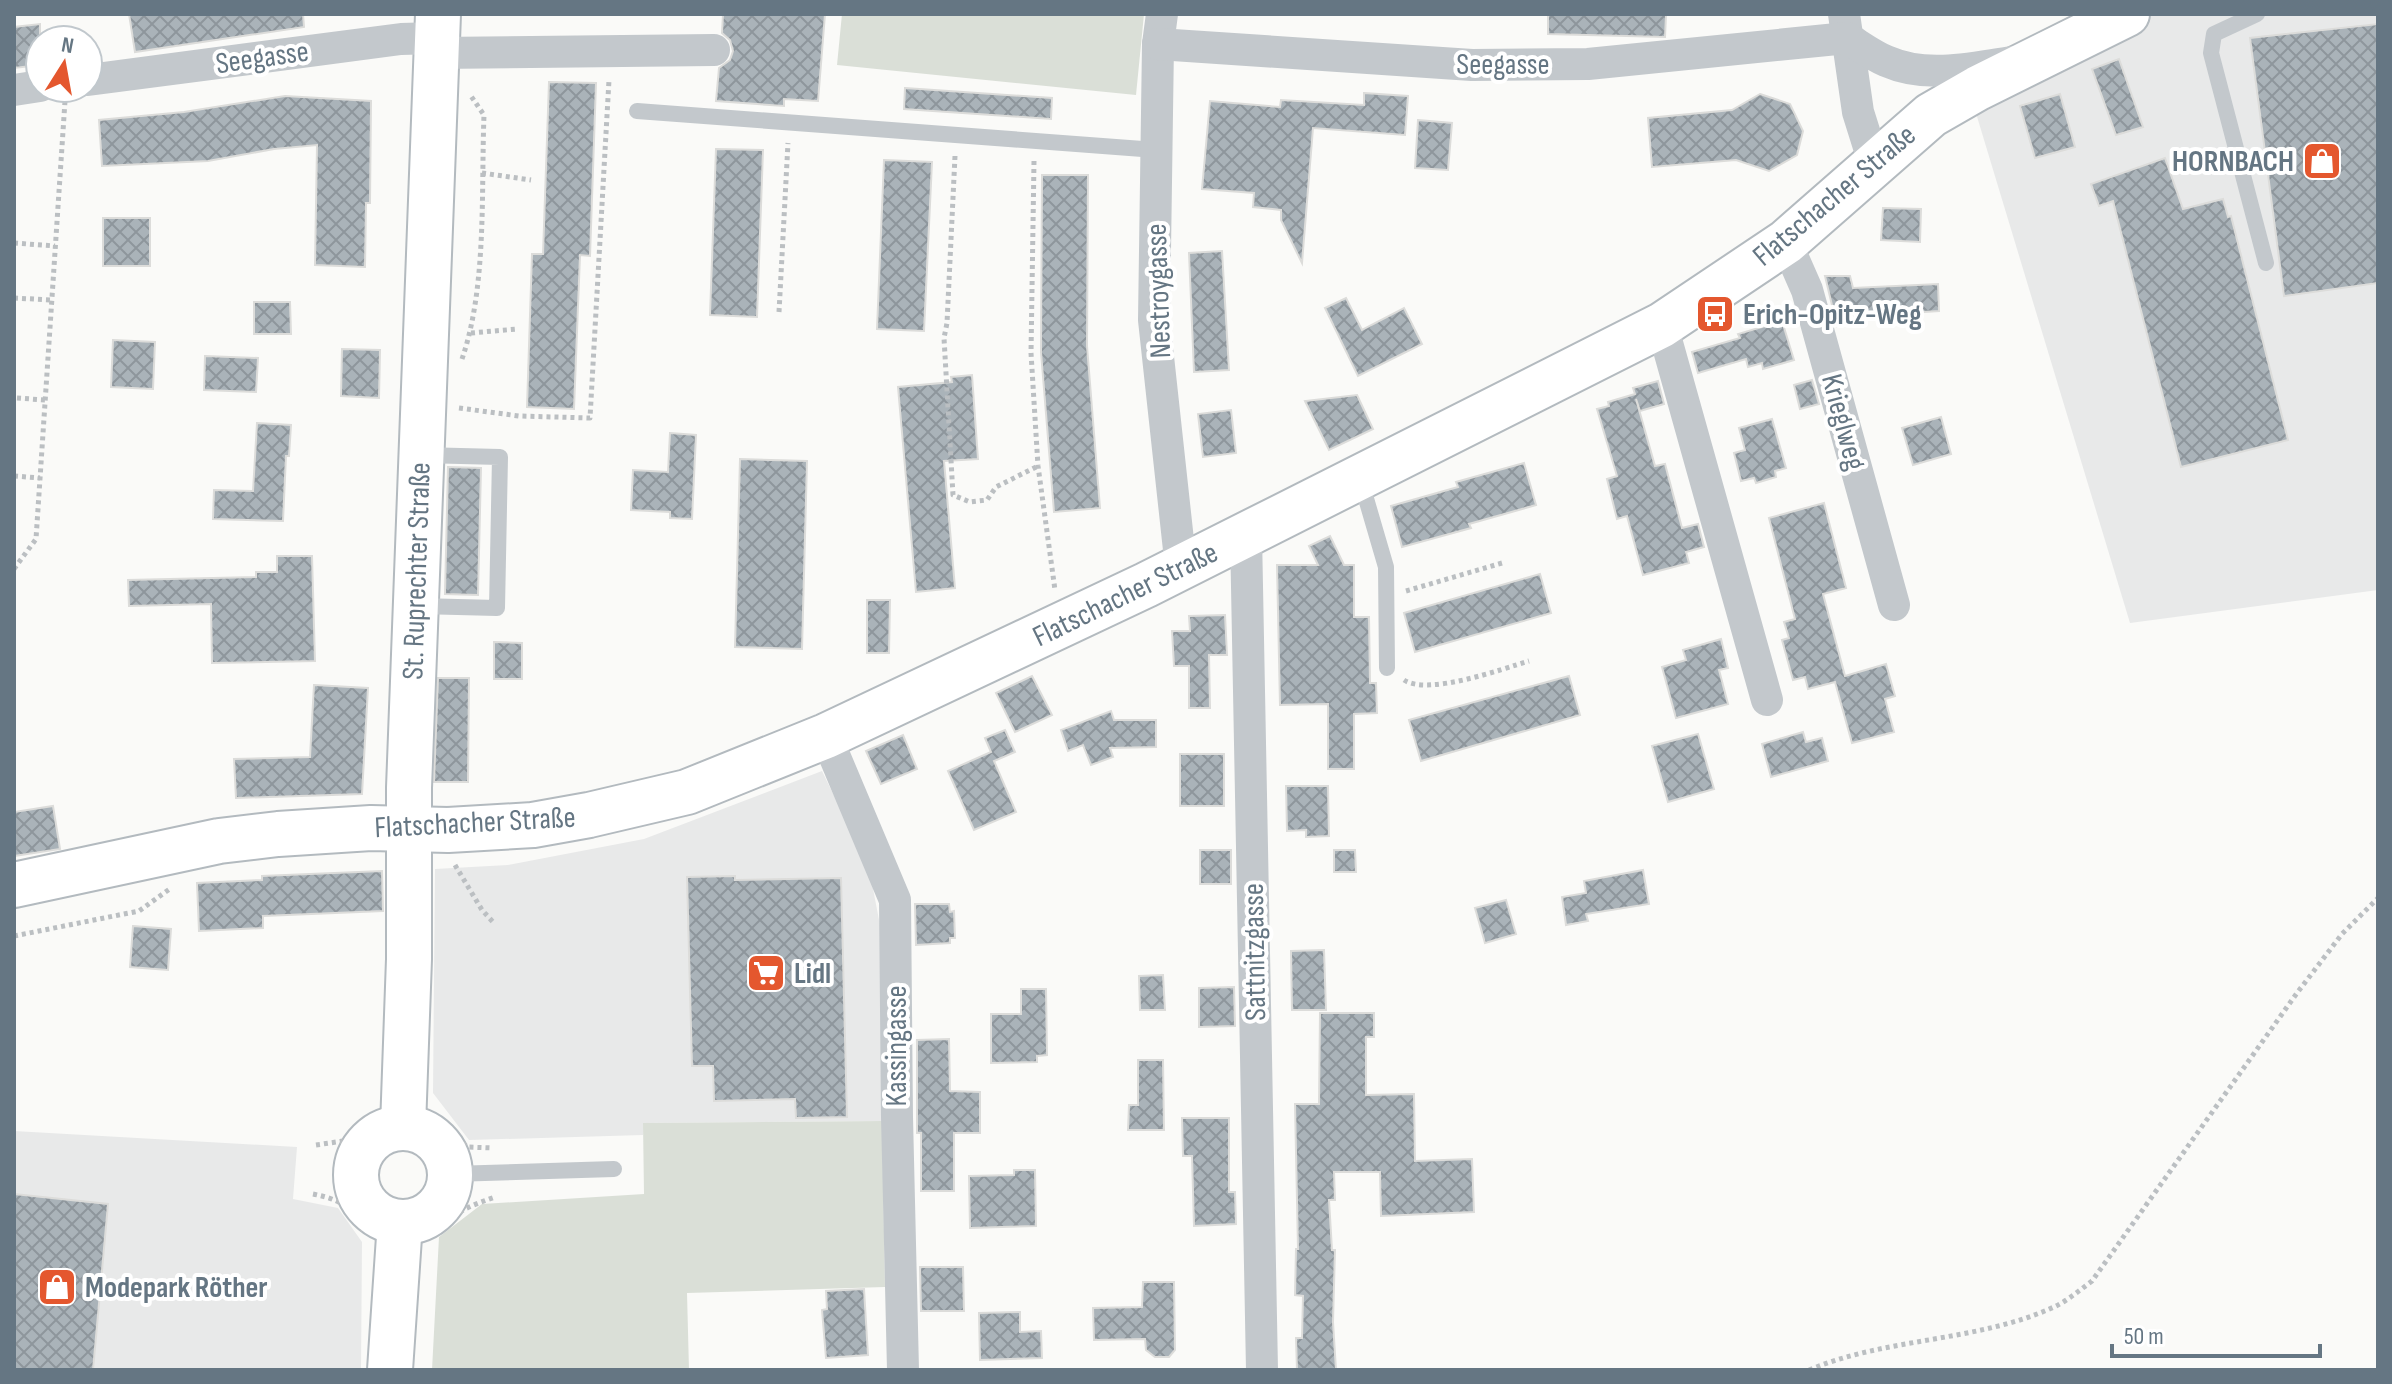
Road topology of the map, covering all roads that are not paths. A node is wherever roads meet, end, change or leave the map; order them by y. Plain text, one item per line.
1 (2127, 14) edge
2 (2257, 14) edge
3 (1846, 26) edge
4 (1160, 29) edge
5 (437, 35) edge
6 (714, 50) dead end
7 (2035, 59) junction
8 (104, 78) edge
9 (637, 111) dead end
10 (1156, 150) junction
11 (1874, 163) junction
12 (1786, 242) junction
13 (2266, 263) dead end
14 (1662, 325) junction
15 (420, 455) junction
16 (1360, 477) junction
17 (1246, 534) junction
18 (1181, 568) junction
19 (1894, 605) dead end
20 (416, 606) junction
21 (1387, 668) road end
22 (1767, 700) dead end
23 (826, 736) junction
24 (408, 829) junction
25 (14, 885) edge
26 (403, 1127) junction
27 (614, 1169) dead end
28 (451, 1174) junction
29 (399, 1230) junction
30 (390, 1370) edge
31 (903, 1370) edge
32 (1262, 1370) edge

1 - 7 street, Flatschacher Straße
2 - 13 lane
3 - 4 street, Seegasse
3 - 7 street
3 - 11 street
4 - 10 street, Nestroygasse
5 - 6 street, Seegasse
5 - 8 street, Seegasse
5 - 15 street, St. Ruprechter Straße
7 - 11 street, Flatschacher Straße
9 - 10 lane
10 - 18 street, Nestroygasse
11 - 12 street, Flatschacher Straße
12 - 14 street, Flatschacher Straße
12 - 19 street, Krieglweg
14 - 16 street, Flatschacher Straße
14 - 22 street
15 - 20 street, St. Ruprechter Straße
15 - 20 lane
16 - 17 street, Flatschacher Straße
16 - 21 lane
17 - 18 street, Flatschacher Straße
17 - 32 street, Sattnitzgasse
18 - 23 street, Flatschacher Straße
20 - 24 street, St. Ruprechter Straße
23 - 24 street, Flatschacher Straße
23 - 31 street, Kassingasse
24 - 25 street, Flatschacher Straße
24 - 26 street, St. Ruprechter Straße
26 - 28 street
26 - 29 street
27 - 28 lane
28 - 29 street
29 - 30 street

